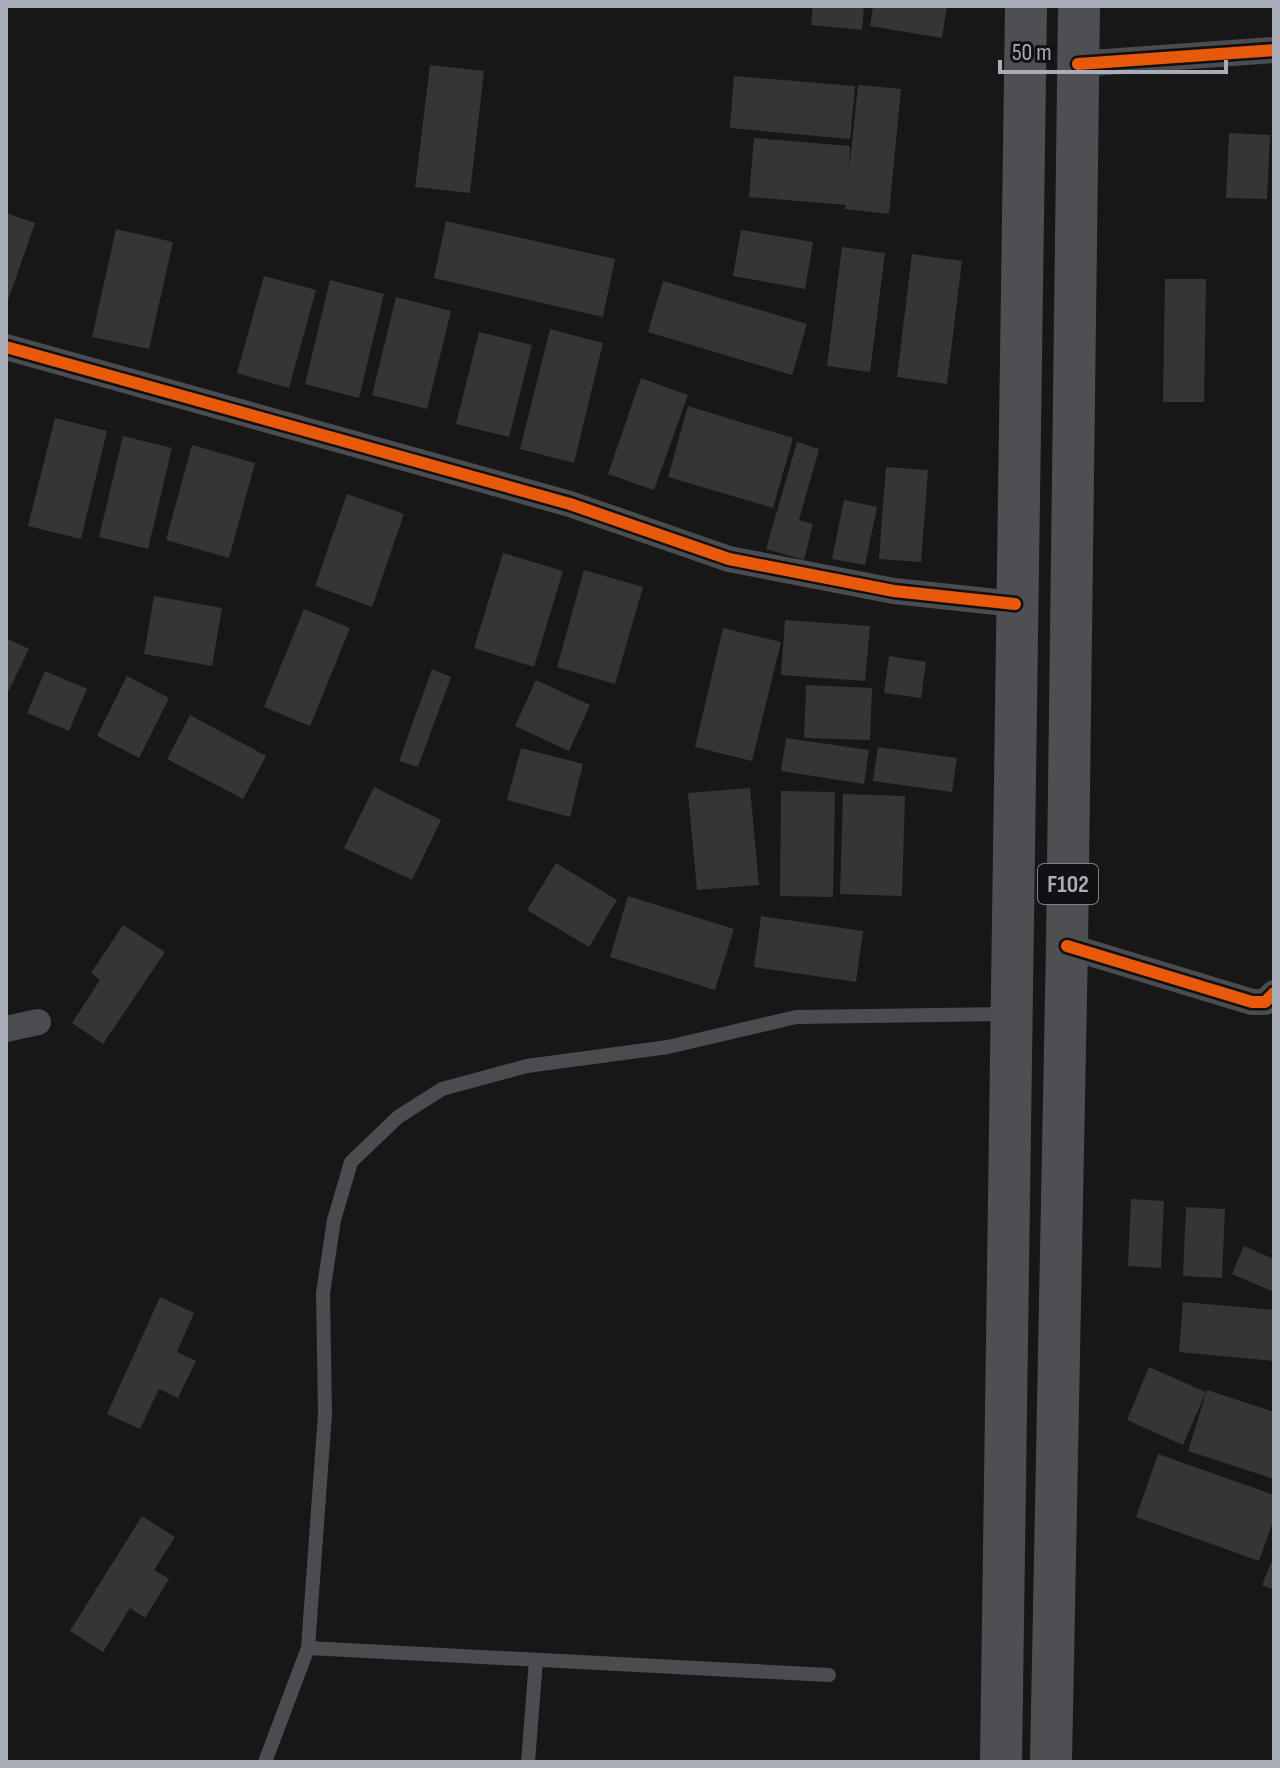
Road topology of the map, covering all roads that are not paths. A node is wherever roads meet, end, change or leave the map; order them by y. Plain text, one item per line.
1 (1026, 6) edge
2 (1079, 6) edge
3 (1274, 50) edge
4 (1078, 64) junction
5 (6, 347) edge
6 (1015, 604) junction
7 (1067, 946) junction
8 (1274, 993) edge
9 (1011, 1014) junction
10 (38, 1022) dead end
11 (6, 1029) edge
12 (308, 1648) junction
13 (536, 1660) junction
14 (829, 1675) dead end
15 (265, 1762) edge
16 (528, 1762) edge
17 (1001, 1762) edge
18 (1051, 1762) edge

1 - 6 main road, F102
2 - 4 main road, F102
3 - 4 street
4 - 7 main road, F102
5 - 6 street
6 - 9 main road, F102
7 - 8 street
7 - 18 main road, F102
9 - 12 lane
9 - 17 main road, F102
10 - 11 street
12 - 13 lane
12 - 15 lane
13 - 14 lane
13 - 16 lane

